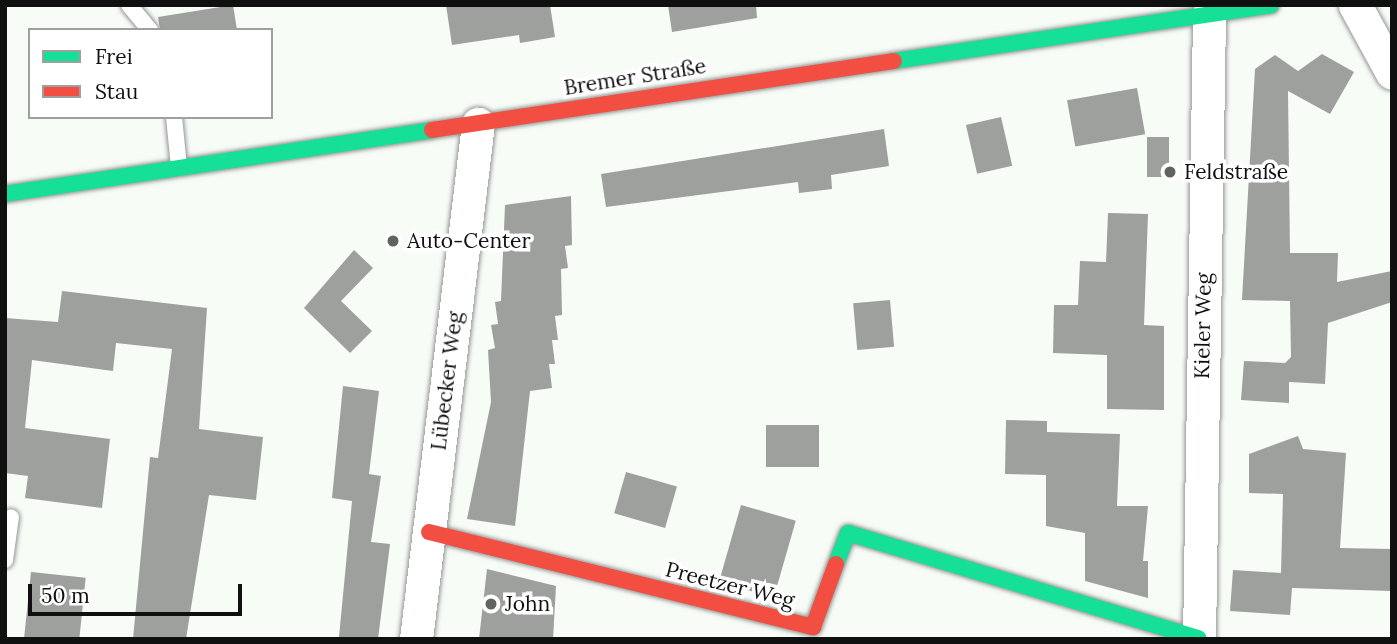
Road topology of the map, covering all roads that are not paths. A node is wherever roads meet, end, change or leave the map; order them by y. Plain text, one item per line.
1 (129, 5) edge
2 (1271, 5) edge
3 (1355, 5) edge
4 (1209, 14) junction
5 (148, 28) edge
6 (1392, 73) edge
7 (174, 119) edge
8 (478, 124) junction
9 (180, 167) junction
10 (5, 194) edge
11 (11, 517) dead end
12 (429, 531) junction
13 (5, 560) edge
14 (1199, 638) edge
15 (416, 639) edge

1 - 5 lane
2 - 4 main road, Bremer Straße
3 - 6 street
4 - 8 main road, Bremer Straße
4 - 14 street, Kieler Weg
7 - 9 lane
8 - 9 main road, Bremer Straße
8 - 12 street, Lübecker Weg
9 - 10 main road, Bremer Straße
11 - 13 lane
12 - 14 main road, Preetzer Weg
12 - 15 street, Lübecker Weg

